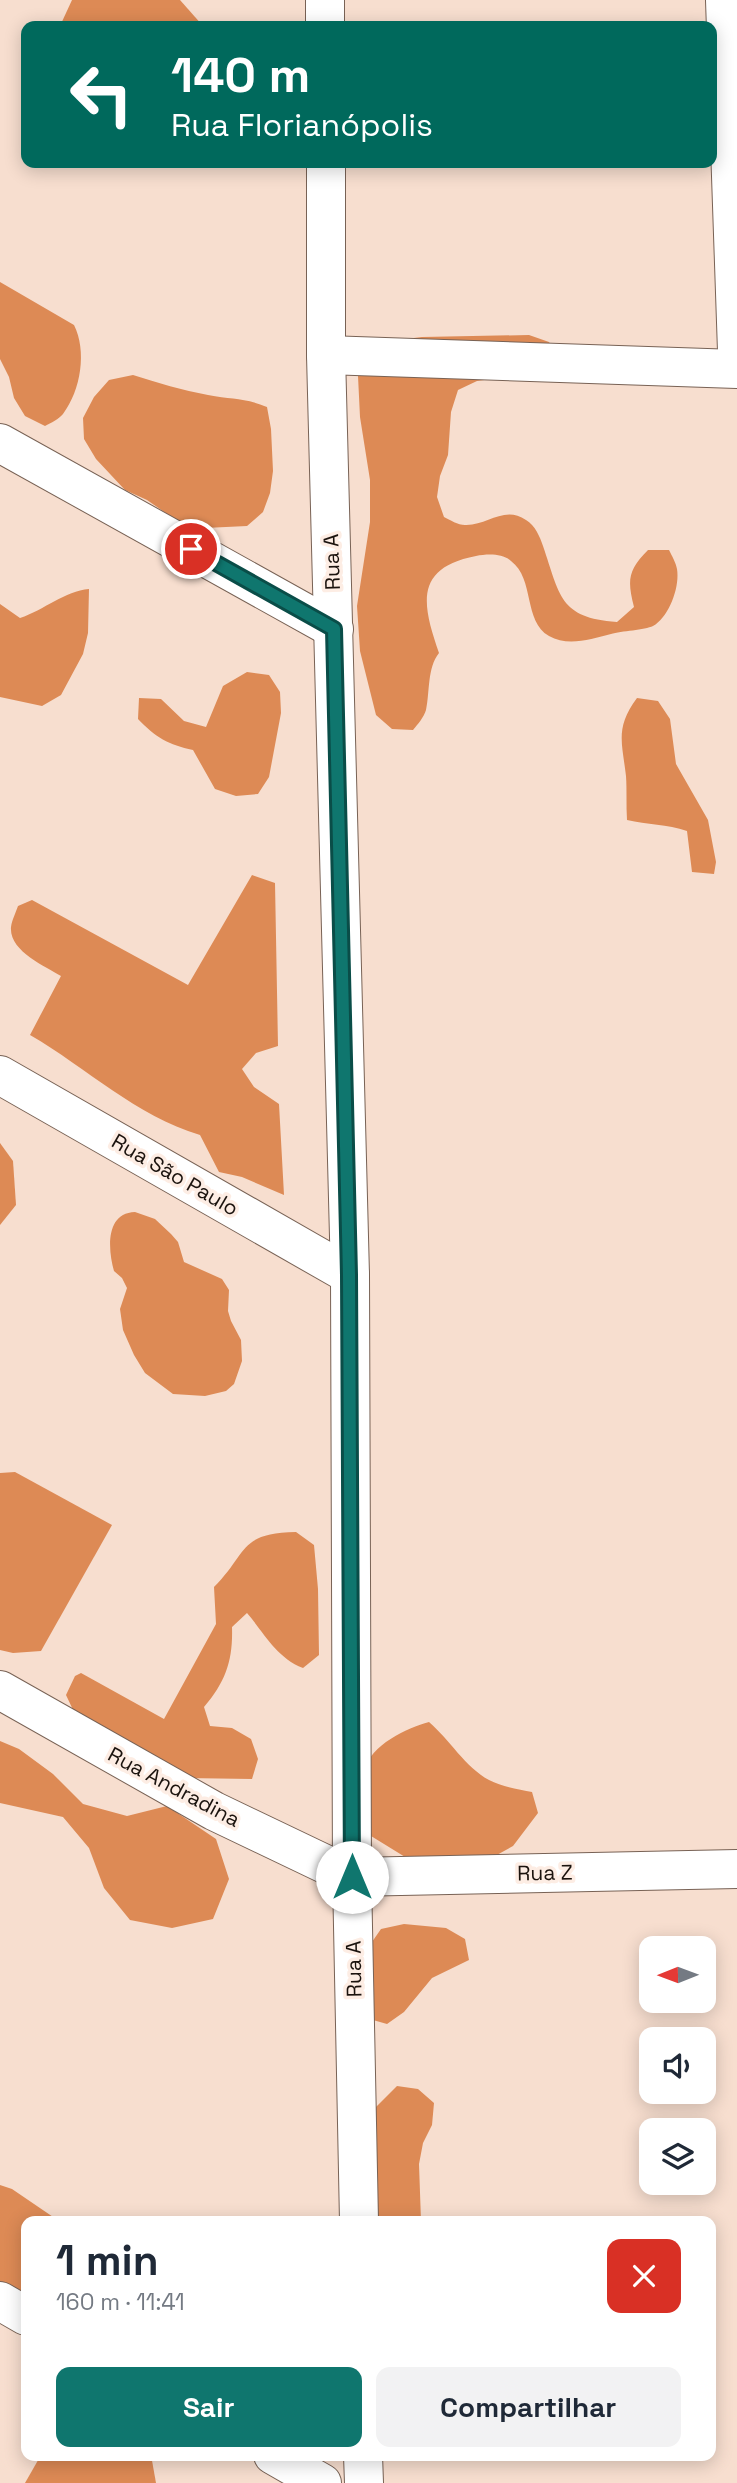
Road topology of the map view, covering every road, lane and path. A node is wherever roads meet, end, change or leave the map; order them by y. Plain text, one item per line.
1 (725, 0) edge
2 (326, 168) edge
3 (737, 351) edge
4 (326, 355) junction
5 (737, 369) edge
6 (0, 443) edge
7 (334, 629) junction
8 (0, 1075) edge
9 (349, 1275) junction
10 (0, 1690) edge
11 (737, 1869) edge
12 (352, 1877) junction
13 (359, 2216) edge
14 (0, 2301) edge
15 (21, 2313) edge
16 (284, 2461) edge
17 (363, 2461) edge
18 (322, 2483) edge
19 (364, 2483) edge

1 - 3 street
2 - 4 street, Rua A
4 - 5 street
4 - 7 street, Rua A
6 - 7 street
7 - 9 street, Rua A
8 - 9 street, Rua São Paulo
9 - 12 street, Rua A
10 - 12 street, Rua Andradina
11 - 12 street, Rua Z
12 - 13 street, Rua A
14 - 15 street
16 - 18 street
17 - 19 street

